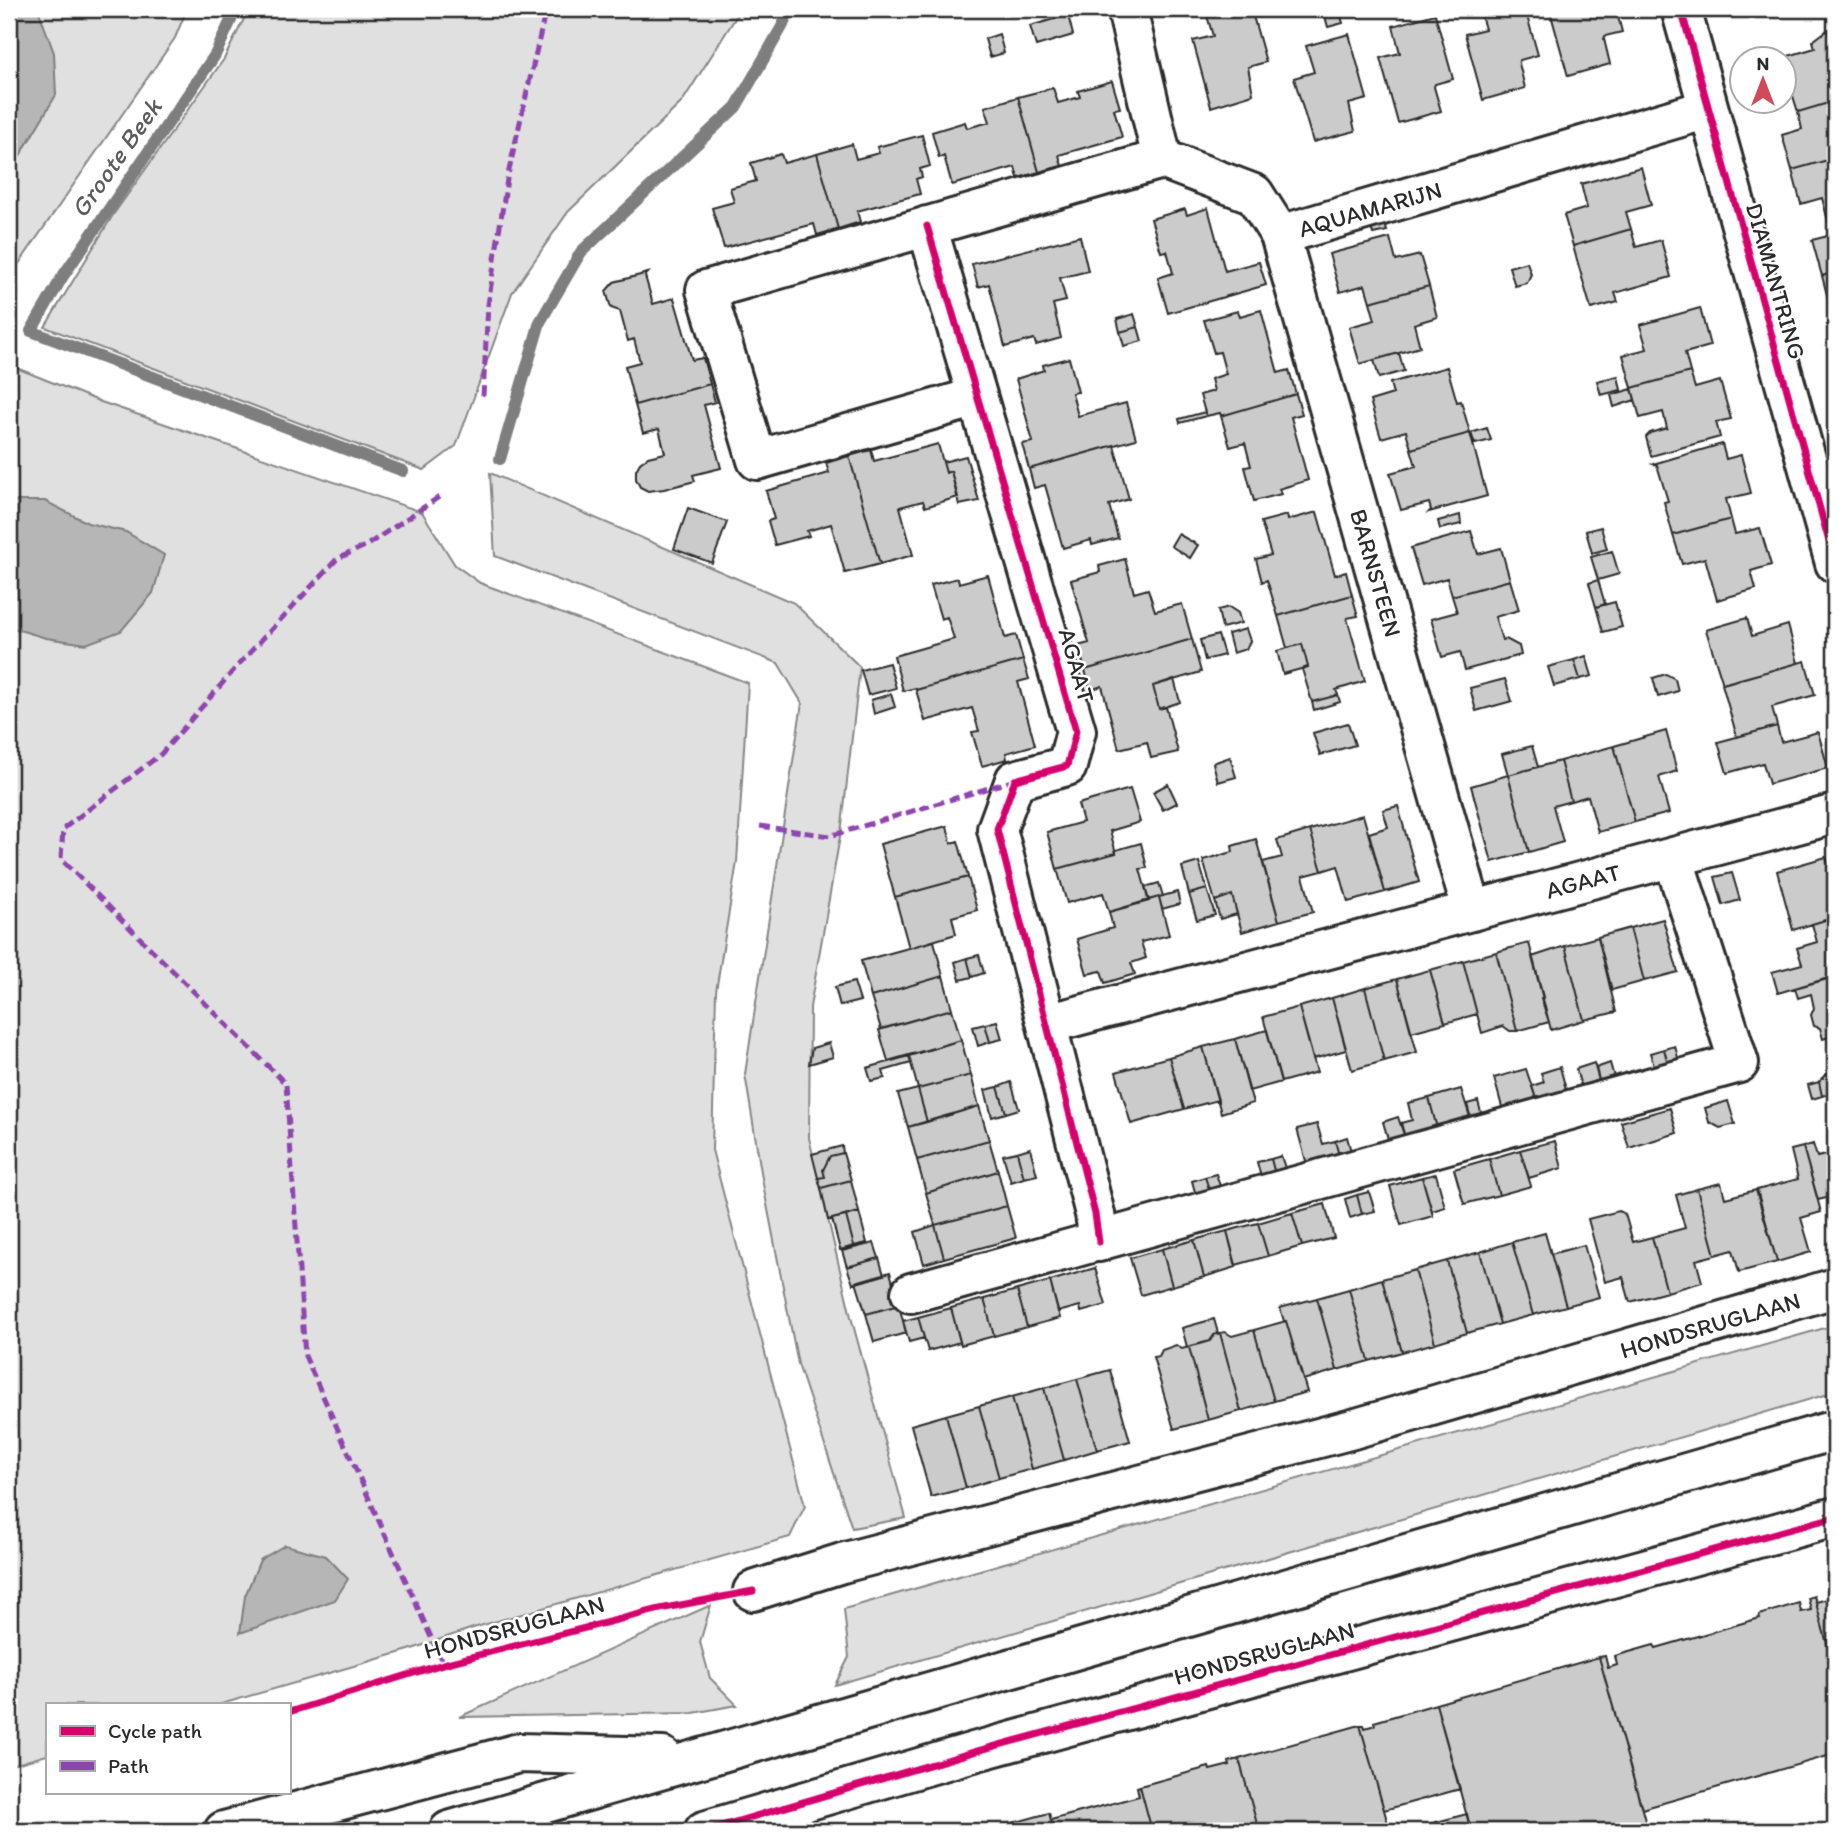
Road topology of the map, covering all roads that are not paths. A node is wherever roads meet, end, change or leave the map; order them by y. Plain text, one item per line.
1 (1127, 9) edge
2 (1681, 9) edge
3 (1708, 109) junction
4 (1163, 159) junction
5 (926, 226) junction
6 (1280, 235) junction
7 (977, 397) junction
8 (1835, 563) edge
9 (1835, 814) edge
10 (1673, 857) junction
11 (1472, 911) junction
12 (1047, 1024) junction
13 (1099, 1242) junction
14 (1835, 1288) edge
15 (911, 1293) dead end
16 (1835, 1430) edge
17 (1835, 1517) edge
18 (753, 1591) dead end
19 (696, 1758) junction
20 (223, 1831) edge
21 (449, 1831) edge
22 (704, 1831) edge

1 - 4 street
2 - 3 street, DIAMANTRING
3 - 6 street, AQUAMARIJN
3 - 8 street, DIAMANTRING
4 - 5 street
4 - 6 street, AQUAMARIJN
5 - 7 street, AGAAT
5 - 7 street
6 - 11 street, BARNSTEEN
7 - 12 street, AGAAT
9 - 10 street, AGAAT
10 - 11 street, AGAAT
10 - 13 street
11 - 12 street, AGAAT
12 - 13 street, AGAAT
13 - 15 street
14 - 18 street, HONDSRUGLAAN
16 - 19 street
17 - 22 street, HONDSRUGLAAN
19 - 20 street
19 - 21 street

